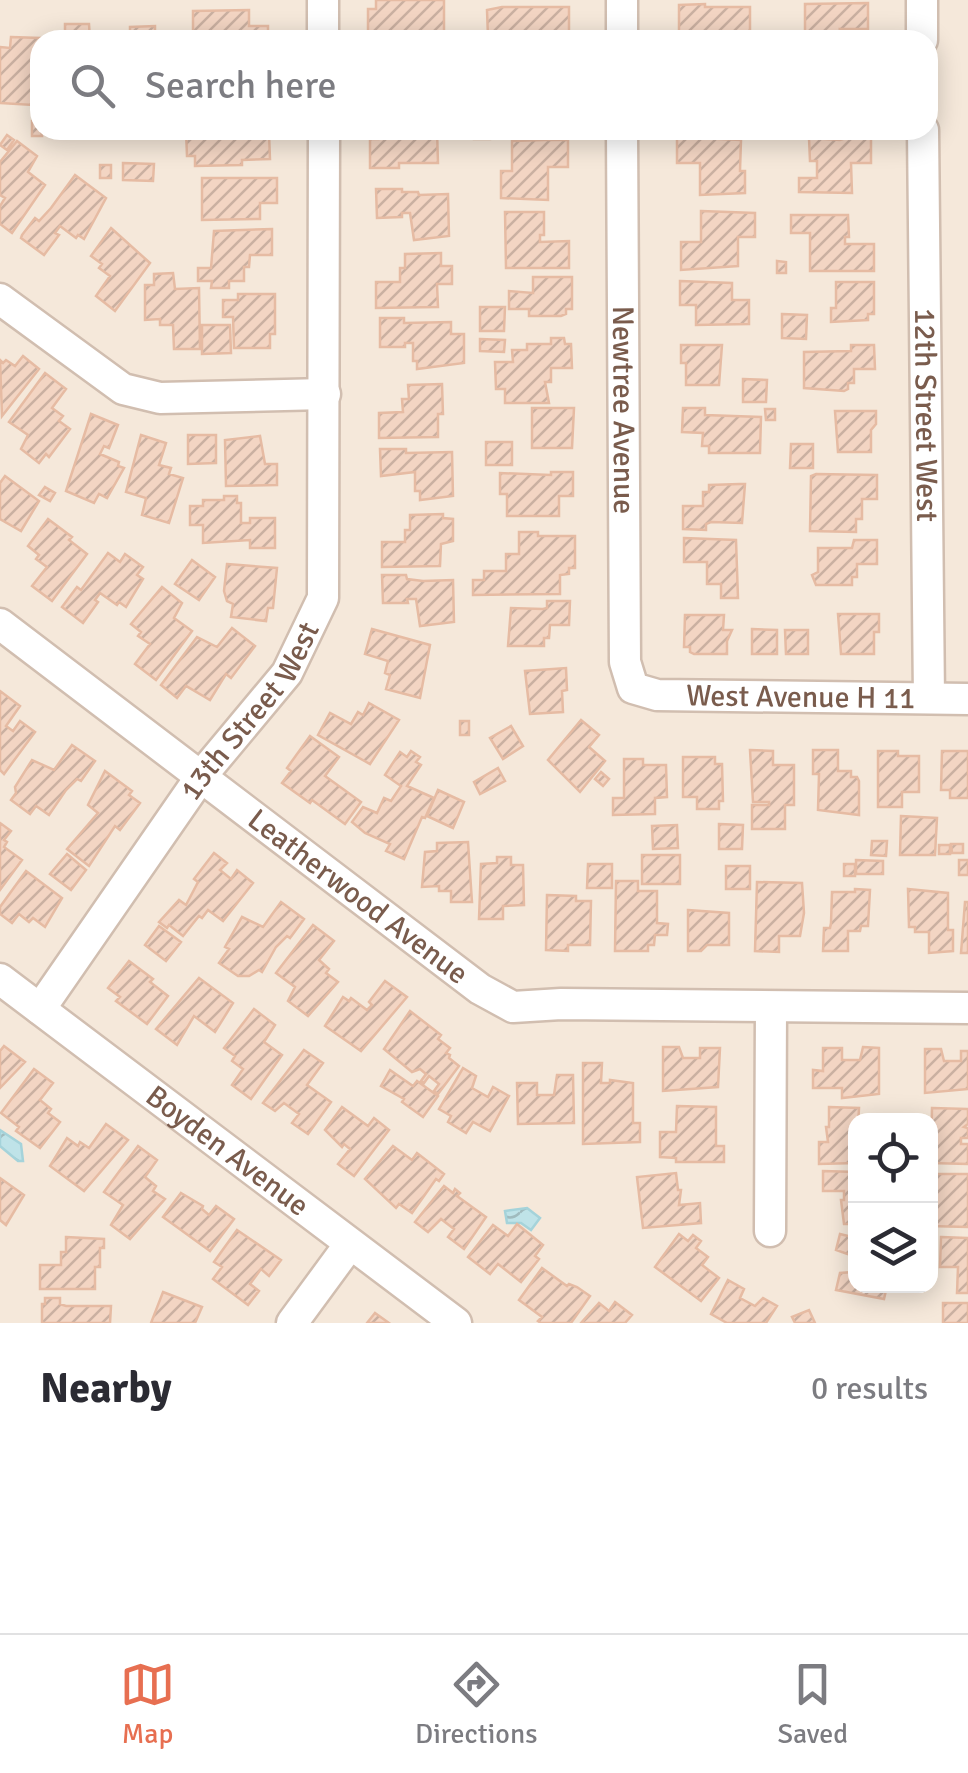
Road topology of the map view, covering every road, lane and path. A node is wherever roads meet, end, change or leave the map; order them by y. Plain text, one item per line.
1 (323, 0) edge
2 (622, 0) edge
3 (922, 0) edge
4 (323, 30) edge
5 (622, 30) edge
6 (922, 30) edge
7 (324, 140) edge
8 (622, 140) edge
9 (923, 140) edge
10 (0, 298) edge
11 (326, 394) junction
12 (0, 624) edge
13 (633, 688) joint
14 (930, 698) junction
15 (968, 699) edge
16 (202, 775) junction
17 (0, 978) edge
18 (771, 1008) junction
19 (968, 1008) edge
20 (40, 1009) junction
21 (770, 1231) dead end
22 (350, 1244) junction
23 (292, 1323) edge
24 (456, 1323) edge

1 - 4 street
2 - 5 street
3 - 6 street
7 - 11 street, 13th Street West
8 - 13 street, Newtree Avenue
9 - 14 street, 12th Street West
10 - 11 street
11 - 16 street, 13th Street West
12 - 16 street, Leatherwood Avenue
13 - 14 street, West Avenue H 11
14 - 15 street, West Avenue H 11
16 - 18 street, Leatherwood Avenue
16 - 20 street, 13th Street West
17 - 20 street, Boyden Avenue
18 - 19 street, Leatherwood Avenue
18 - 21 street
20 - 22 street, Boyden Avenue
22 - 23 street
22 - 24 street, Boyden Avenue

